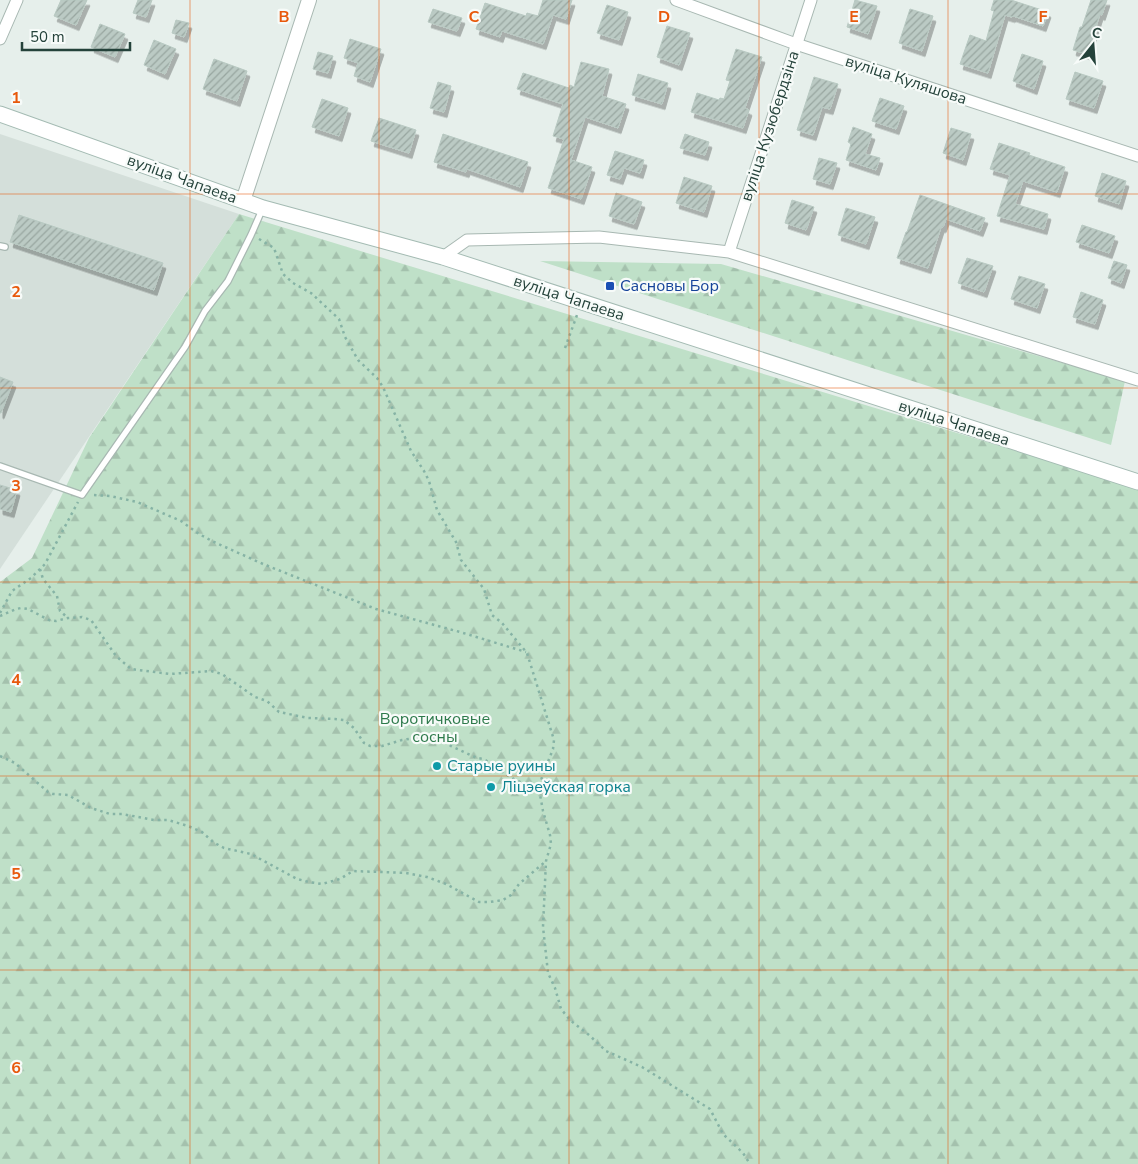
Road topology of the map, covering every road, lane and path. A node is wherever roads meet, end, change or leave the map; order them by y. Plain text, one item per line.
1 (17, 0) edge
2 (309, 0) edge
3 (676, 0) edge
4 (810, 0) edge
5 (0, 39) edge
6 (796, 44) junction
7 (0, 114) edge
8 (1138, 156) edge
9 (243, 201) junction
10 (263, 208) junction
11 (251, 235) junction
12 (729, 252) junction
13 (443, 257) junction
14 (582, 302) junction
15 (565, 348) dead end
16 (1138, 380) edge
17 (0, 466) edge
18 (1138, 482) edge
19 (82, 495) junction
20 (40, 569) junction
21 (0, 615) edge
22 (68, 618) junction
23 (527, 653) junction
24 (0, 756) edge
25 (540, 788) junction
26 (546, 861) junction
27 (750, 1164) edge

1 - 5 street
2 - 9 street
3 - 6 street, вуліца Куляшова
4 - 6 street, вуліца Кузюбердзіна
6 - 8 street, вуліца Куляшова
6 - 12 street, вуліца Кузюбердзіна
7 - 9 main road, вуліца Чапаева
9 - 10 main road, вуліца Чапаева
10 - 11 lane
10 - 13 main road, вуліца Чапаева
11 - 19 lane
11 - 23 path
12 - 13 street
12 - 16 street
13 - 14 main road, вуліца Чапаева
14 - 15 path
14 - 18 main road, вуліца Чапаева
17 - 19 lane
19 - 20 path
19 - 23 path
20 - 21 path
20 - 22 path
21 - 22 path
22 - 25 path
23 - 25 path
24 - 26 path
25 - 26 path
26 - 27 path

